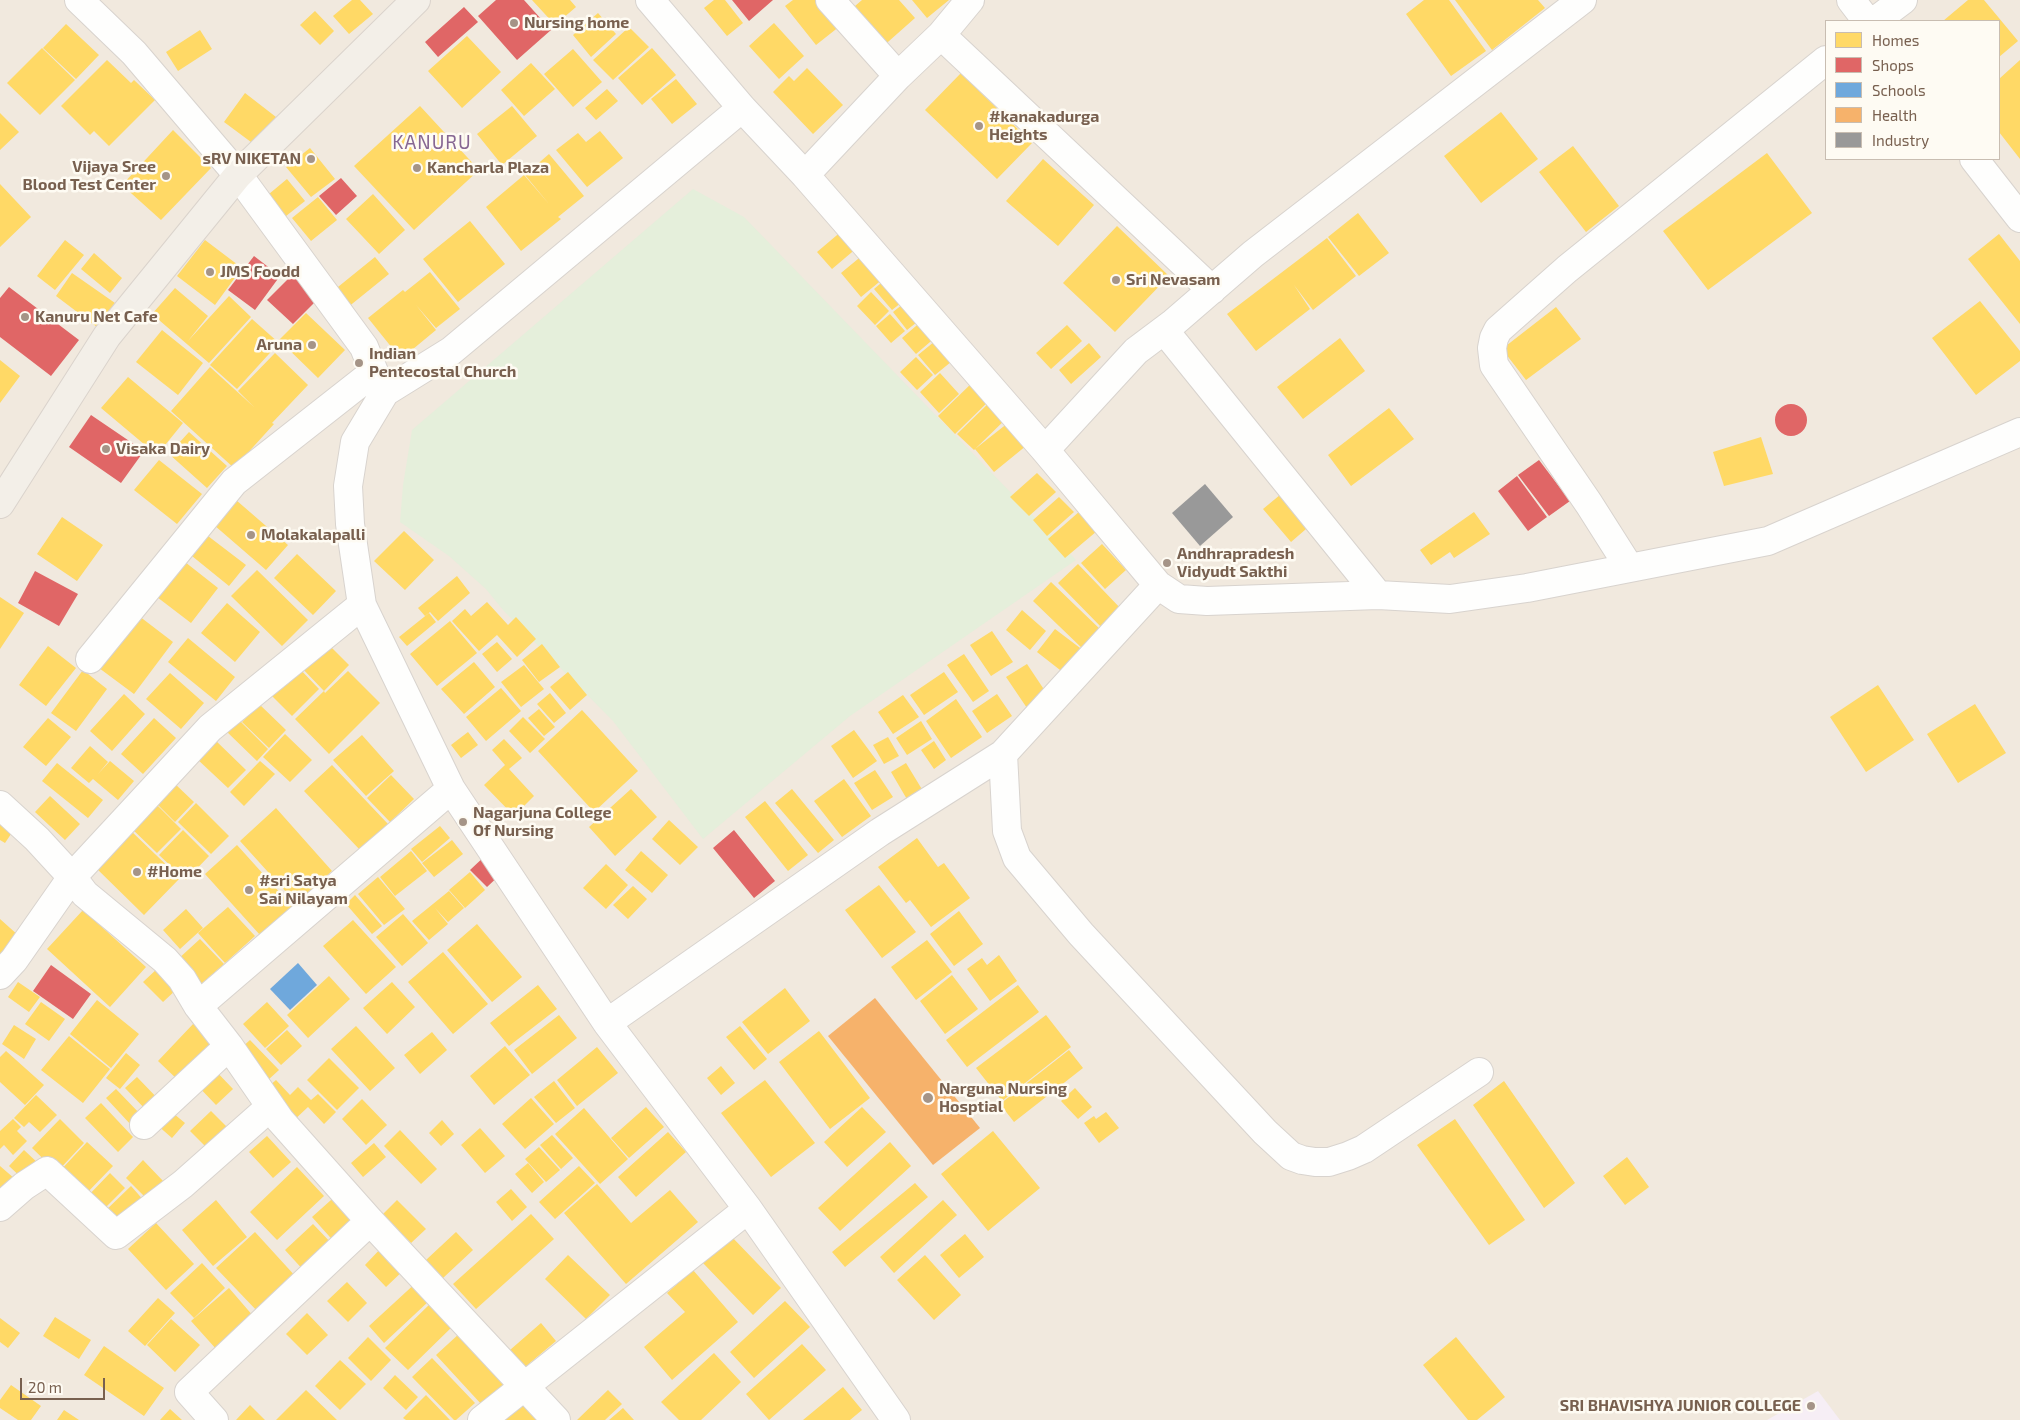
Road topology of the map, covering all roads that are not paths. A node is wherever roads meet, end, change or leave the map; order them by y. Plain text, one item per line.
1 (79, 0) edge
2 (416, 0) edge
3 (650, 0) edge
4 (830, 0) edge
5 (970, 0) edge
6 (1582, 0) edge
7 (1852, 0) edge
8 (1903, 0) edge
9 (1866, 20) edge
10 (1876, 20) edge
11 (941, 35) junction
12 (1825, 61) edge
13 (898, 76) junction
14 (742, 108) junction
15 (1975, 160) edge
16 (238, 175) junction
17 (805, 175) junction
18 (2020, 218) edge
19 (1212, 290) junction
20 (1164, 330) junction
21 (379, 382) junction
22 (2020, 432) edge
23 (1044, 450) junction
24 (0, 504) edge
25 (1628, 567) junction
26 (1158, 585) junction
27 (1378, 595) junction
28 (362, 605) junction
29 (90, 660) dead end
30 (1003, 754) junction
31 (451, 789) junction
32 (0, 805) edge
33 (72, 877) junction
34 (0, 975) edge
35 (198, 1006) junction
36 (608, 1022) junction
37 (229, 1046) junction
38 (1479, 1072) dead end
39 (270, 1107) junction
40 (144, 1124) dead end
41 (0, 1207) edge
42 (748, 1209) junction
43 (370, 1221) junction
44 (524, 1385) junction
45 (214, 1420) edge
46 (482, 1420) edge
47 (556, 1420) edge
48 (896, 1420) edge

1 - 16 street
2 - 16 main road
3 - 14 street
4 - 13 street
5 - 11 street
6 - 19 street
7 - 9 street
8 - 10 street
11 - 13 street
11 - 19 street
12 - 25 street
13 - 17 street
14 - 17 street
14 - 21 street
15 - 18 street
16 - 21 street
16 - 24 main road
17 - 23 street
19 - 20 street
20 - 23 street
20 - 27 street
21 - 28 street
21 - 29 street
22 - 25 street
23 - 26 street
25 - 27 street
26 - 27 street
26 - 30 street
28 - 31 street
28 - 33 street
30 - 36 street
30 - 38 street
31 - 35 street
31 - 36 street
32 - 33 street
33 - 34 street
33 - 35 street
35 - 37 street
36 - 42 street
37 - 39 street
37 - 40 street
39 - 41 street
39 - 43 street
42 - 44 street
42 - 48 street
43 - 44 street
43 - 45 street
44 - 46 street
44 - 47 street

